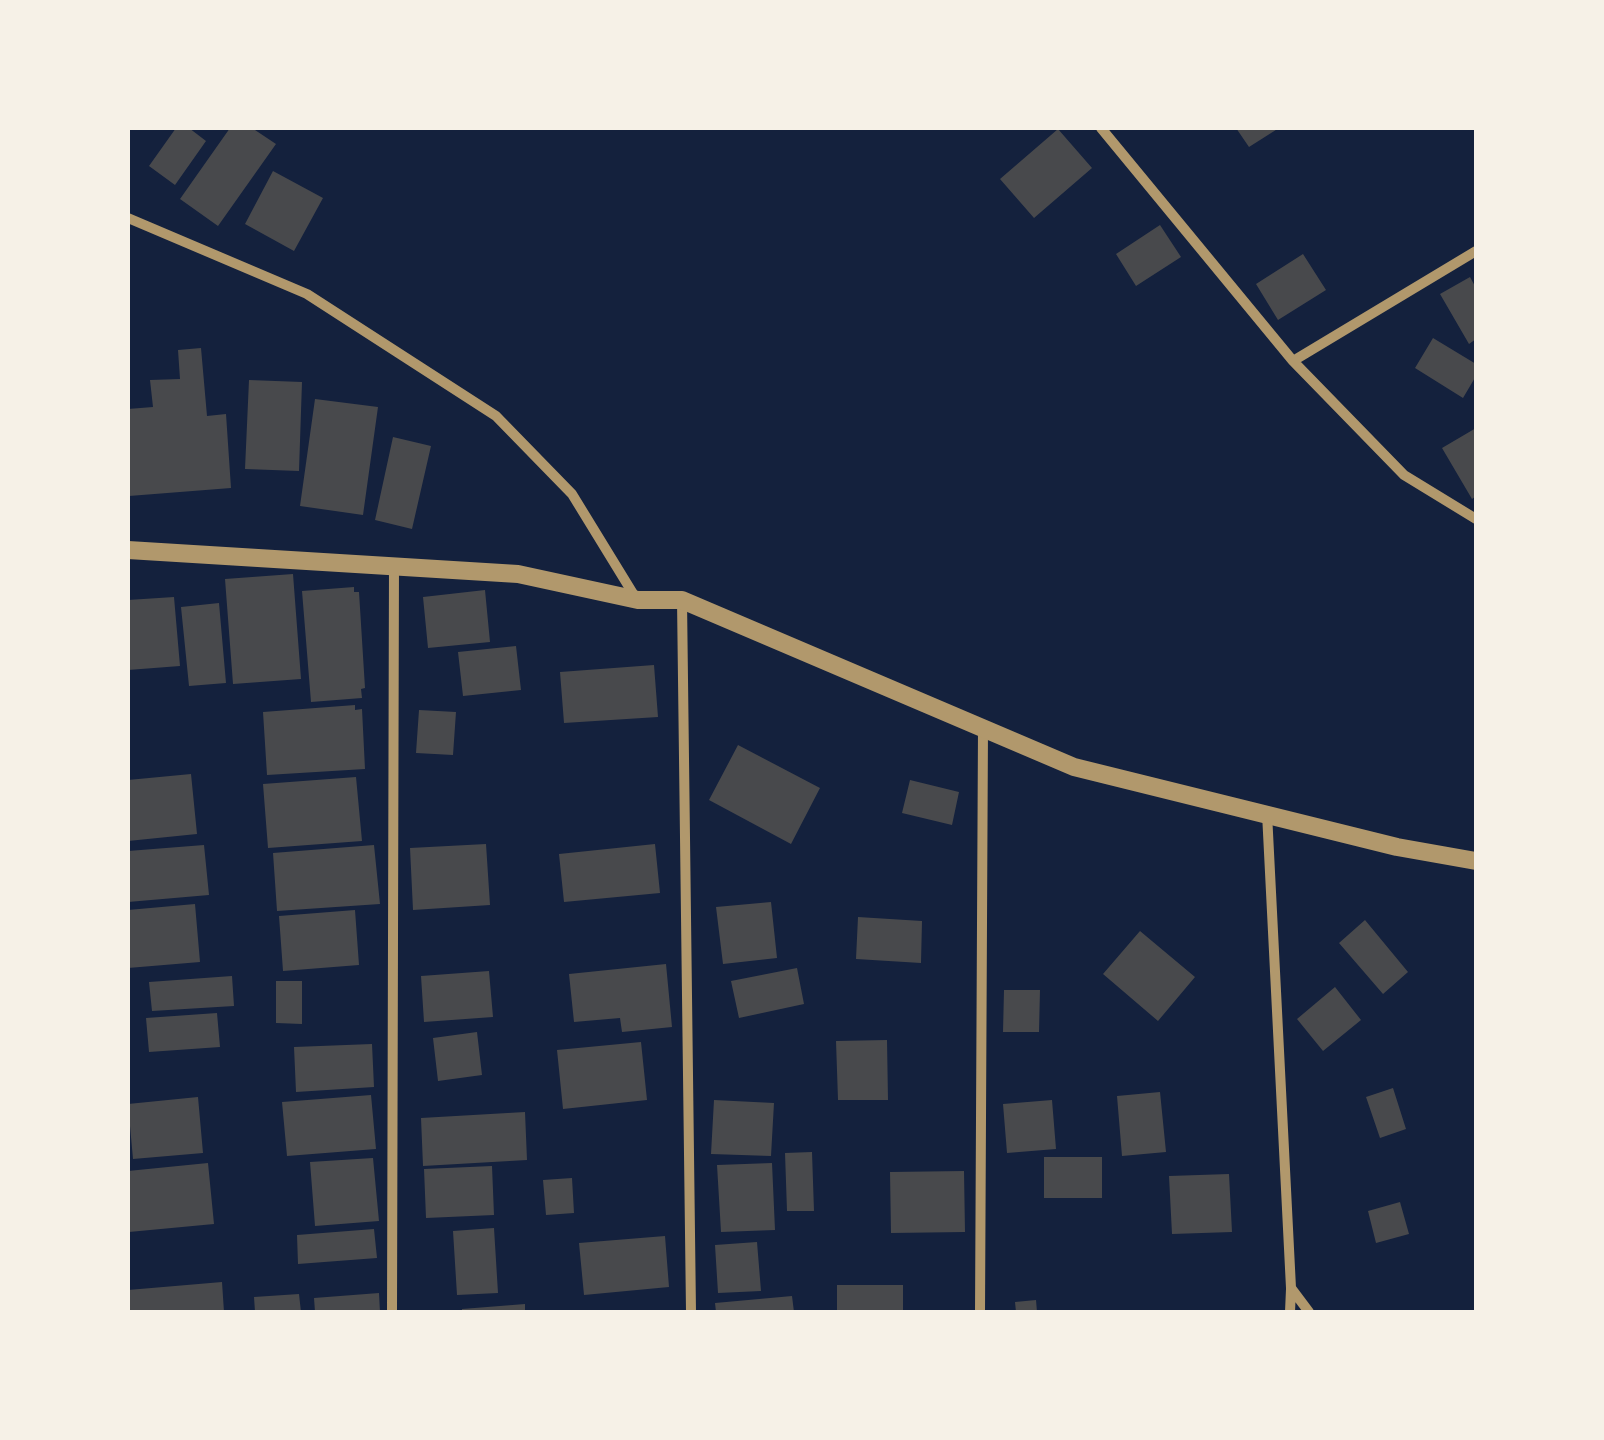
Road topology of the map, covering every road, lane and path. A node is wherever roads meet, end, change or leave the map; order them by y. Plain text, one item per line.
1 (1101, 128) edge
2 (128, 218) edge
3 (1476, 251) edge
4 (1293, 361) junction
5 (1476, 519) edge
6 (128, 550) edge
7 (394, 563) junction
8 (638, 600) junction
9 (682, 600) junction
10 (984, 728) junction
11 (1266, 812) junction
12 (1476, 861) edge
13 (1291, 1288) junction
14 (392, 1312) edge
15 (692, 1312) edge
16 (980, 1312) edge
17 (1290, 1312) edge
18 (1310, 1312) edge

1 - 4 street
2 - 8 street
3 - 4 street
4 - 5 street
6 - 7 street
7 - 8 street
7 - 14 street
8 - 9 street
9 - 10 street
9 - 15 street
10 - 11 street
10 - 16 street
11 - 12 street
11 - 13 street
13 - 17 street
13 - 18 street

